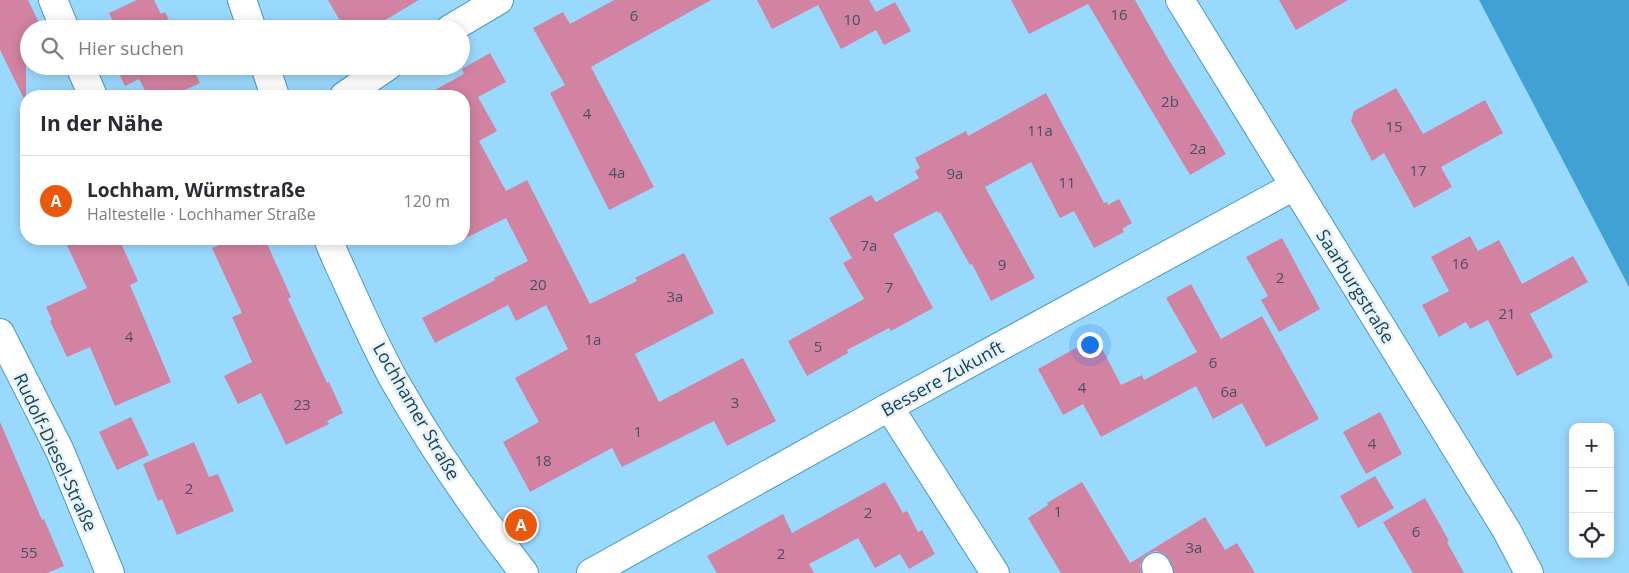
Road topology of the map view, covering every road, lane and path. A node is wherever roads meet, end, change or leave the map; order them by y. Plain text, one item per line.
1 (52, 0) edge
2 (242, 0) edge
3 (499, 0) edge
4 (1180, 0) edge
5 (60, 20) edge
6 (249, 20) edge
7 (465, 20) edge
8 (84, 75) edge
9 (268, 75) edge
10 (375, 75) edge
11 (90, 90) edge
12 (273, 90) edge
13 (353, 90) edge
14 (1294, 186) junction
15 (330, 245) edge
16 (0, 333) edge
17 (889, 407) junction
18 (110, 573) edge
19 (524, 573) edge
20 (591, 573) edge
21 (995, 573) edge
22 (1529, 573) edge

1 - 5 street
2 - 6 street
3 - 7 street
4 - 14 street, Saarburgstraße
8 - 11 street
9 - 12 street
10 - 13 street
14 - 17 street, Bessere Zukunft
14 - 22 street, Saarburgstraße
15 - 19 street, Lochhamer Straße
16 - 18 street, Rudolf-Diesel-Straße
17 - 20 street, Bessere Zukunft
17 - 21 street

